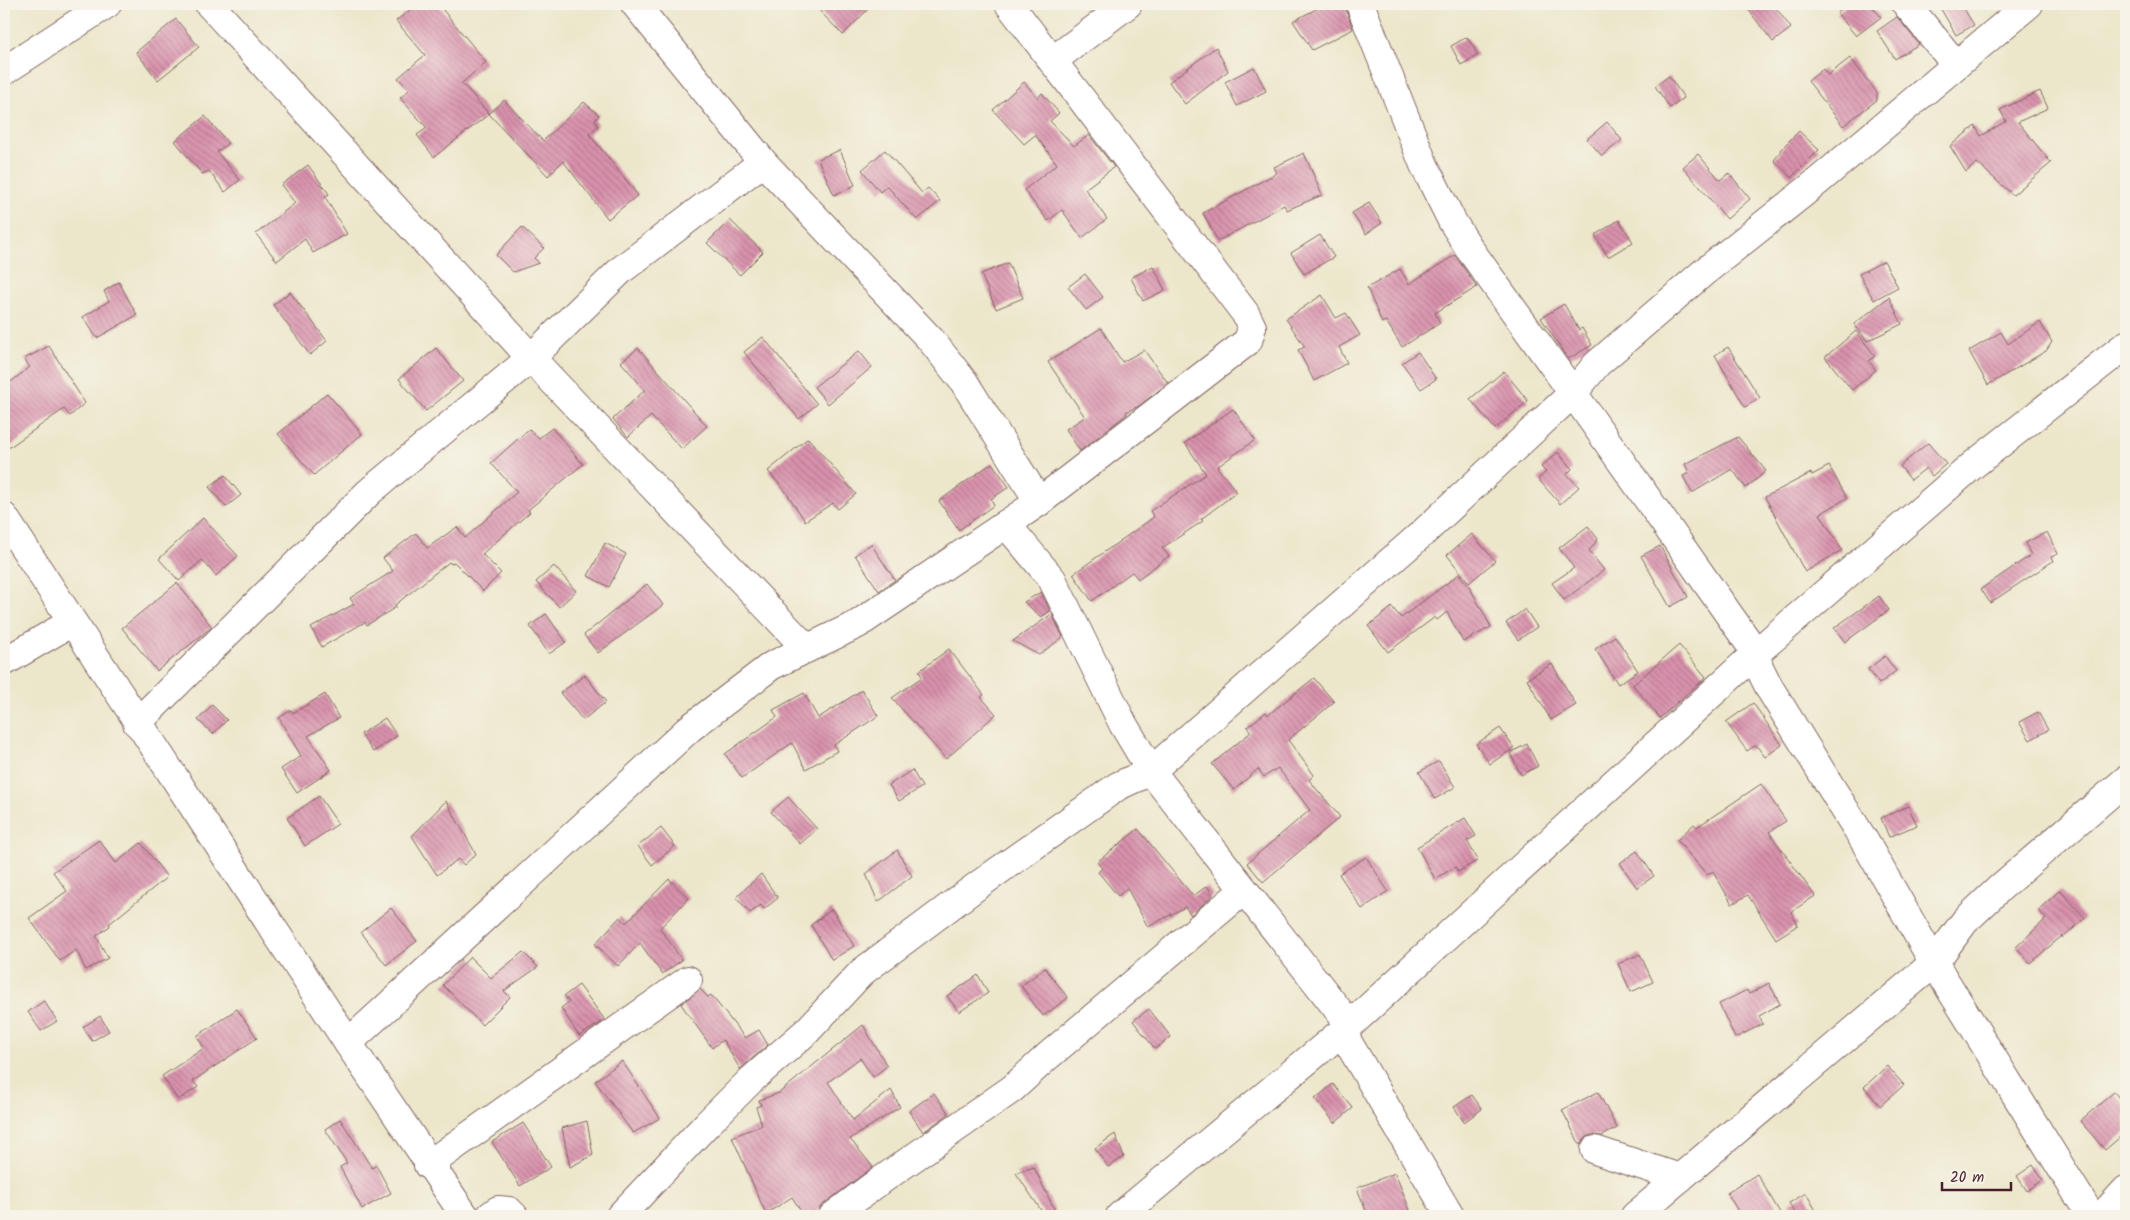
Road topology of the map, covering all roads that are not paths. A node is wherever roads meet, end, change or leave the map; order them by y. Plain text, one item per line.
1 (107, 4) edge
2 (209, 4) edge
3 (634, 4) edge
4 (1009, 4) edge
5 (1128, 4) edge
6 (1360, 4) edge
7 (1906, 4) edge
8 (2029, 4) edge
9 (1052, 61) junction
10 (1956, 65) junction
11 (4, 71) edge
12 (763, 162) junction
13 (2126, 345) edge
14 (531, 358) junction
15 (1574, 393) junction
16 (1038, 502) junction
17 (4, 517) edge
18 (1006, 524) junction
19 (72, 622) junction
20 (806, 648) junction
21 (1756, 653) junction
22 (4, 662) edge
23 (137, 723) junction
24 (1151, 771) junction
25 (2126, 780) edge
26 (1244, 890) junction
27 (1934, 963) junction
28 (688, 980) dead end
29 (1346, 1029) junction
30 (348, 1043) junction
31 (1595, 1150) dead end
32 (428, 1164) junction
33 (1680, 1178) junction
34 (2126, 1190) edge
35 (464, 1216) edge
36 (490, 1216) edge
37 (514, 1216) edge
38 (620, 1216) edge
39 (833, 1216) edge
40 (1120, 1216) edge
41 (1450, 1216) edge
42 (1635, 1216) edge
43 (2091, 1216) edge
44 (2102, 1216) edge

1 - 11 main road
2 - 14 main road
3 - 12 main road
4 - 9 main road
5 - 9 main road
6 - 15 main road
7 - 10 main road
8 - 10 main road
9 - 16 main road
10 - 15 main road
12 - 14 main road
12 - 16 main road
13 - 21 main road
14 - 20 main road
14 - 23 main road
15 - 21 main road
15 - 24 main road
16 - 18 main road
17 - 19 main road
18 - 20 main road
18 - 24 main road
19 - 22 main road
19 - 23 main road
20 - 30 main road
21 - 27 main road
21 - 29 main road
23 - 30 main road
24 - 26 main road
24 - 38 main road
25 - 27 main road
26 - 29 main road
26 - 39 main road
27 - 33 main road
27 - 43 main road
28 - 32 main road
29 - 40 main road
29 - 41 main road
30 - 32 main road
31 - 33 main road
32 - 35 main road
33 - 42 main road
34 - 44 main road
36 - 37 main road

